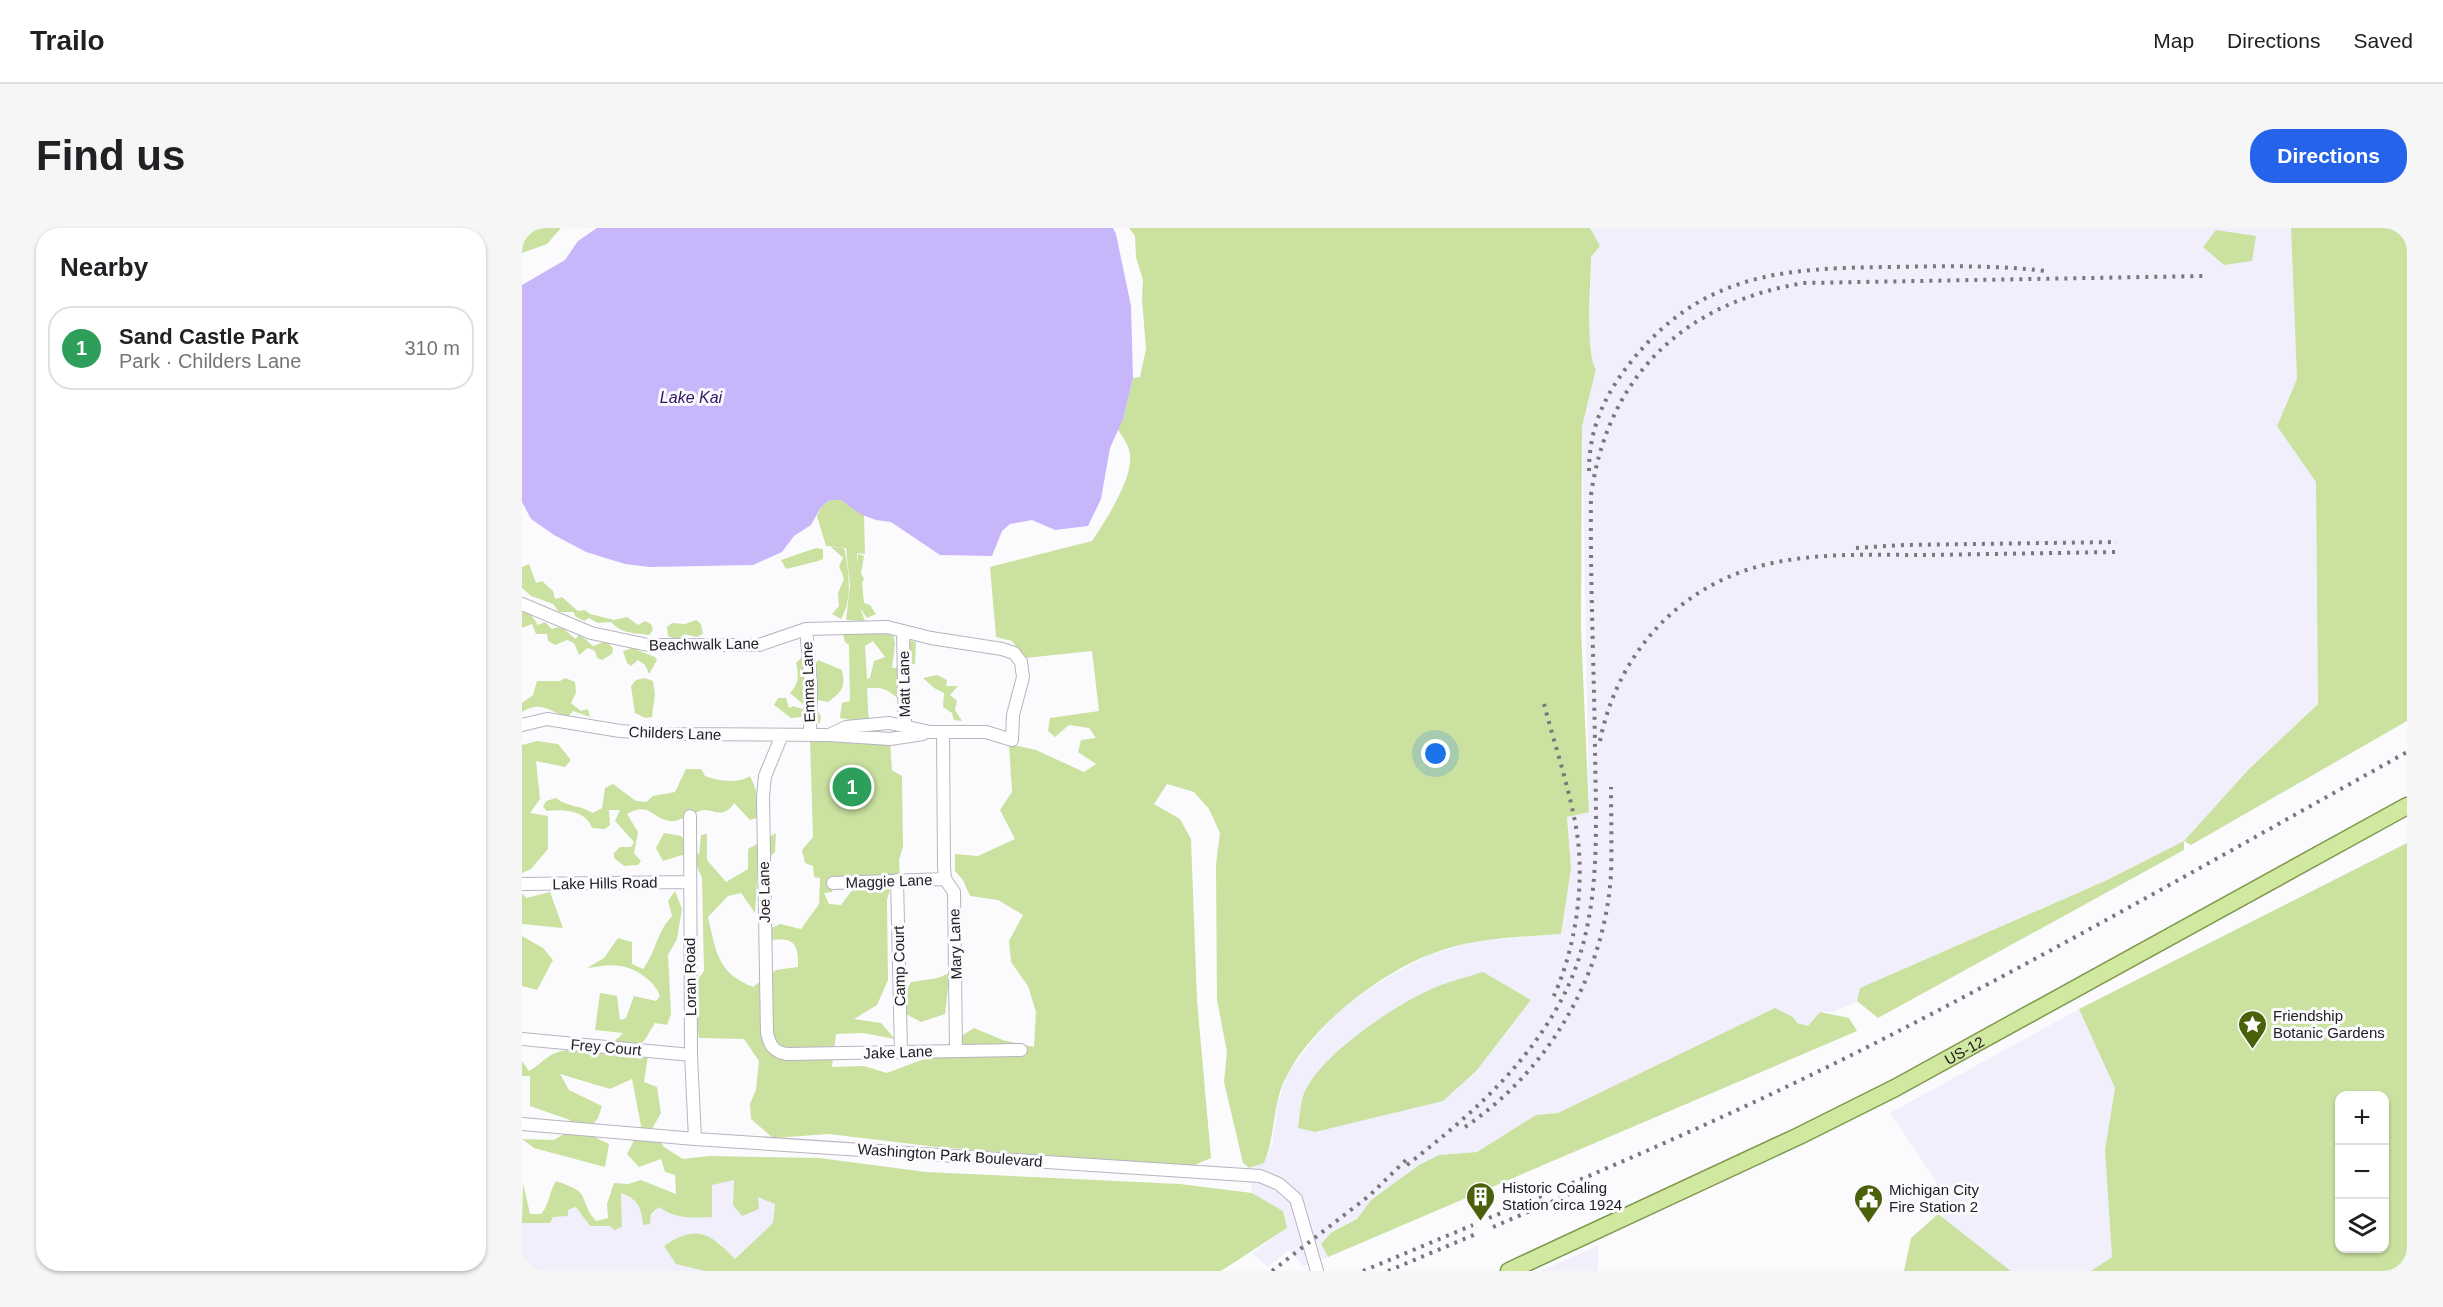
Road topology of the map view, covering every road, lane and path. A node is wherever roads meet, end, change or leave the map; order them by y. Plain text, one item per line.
1 (522, 604) edge
2 (806, 629) junction
3 (903, 631) junction
4 (522, 725) edge
5 (905, 732) junction
6 (936, 732) junction
7 (782, 735) junction
8 (810, 735) junction
9 (1012, 740) joint
10 (2407, 806) edge
11 (690, 816) dead end
12 (945, 879) junction
13 (897, 880) junction
14 (688, 882) junction
15 (833, 883) dead end
16 (522, 884) edge
17 (522, 1039) edge
18 (956, 1050) junction
19 (1021, 1050) dead end
20 (775, 1051) joint
21 (901, 1052) junction
22 (691, 1055) junction
23 (522, 1124) edge
24 (695, 1138) junction
25 (1317, 1271) edge
26 (1509, 1271) edge

1 - 2 street, Beachwalk Lane
2 - 3 street, Beachwalk Lane
2 - 8 street, Emma Lane
3 - 5 street, Matt Lane
3 - 9 street, Beachwalk Lane
4 - 7 street, Childers Lane
5 - 6 street, Childers Lane
5 - 8 street, Childers Lane
6 - 9 street, Childers Lane
6 - 12 street, Mary Lane
7 - 8 street, Childers Lane
7 - 20 street, Joe Lane
10 - 26 main road, US-12
11 - 14 street, Loran Road
12 - 13 street, Maggie Lane
12 - 18 street, Mary Lane
13 - 15 street, Maggie Lane
13 - 21 street, Camp Court
14 - 16 street, Lake Hills Road
14 - 22 street, Loran Road
17 - 22 street, Frey Court
18 - 19 street, Jake Lane
18 - 21 street, Jake Lane
20 - 21 street, Jake Lane
22 - 24 street, Loran Road
23 - 24 street, Washington Park Boulevard
24 - 25 street, Washington Park Boulevard

